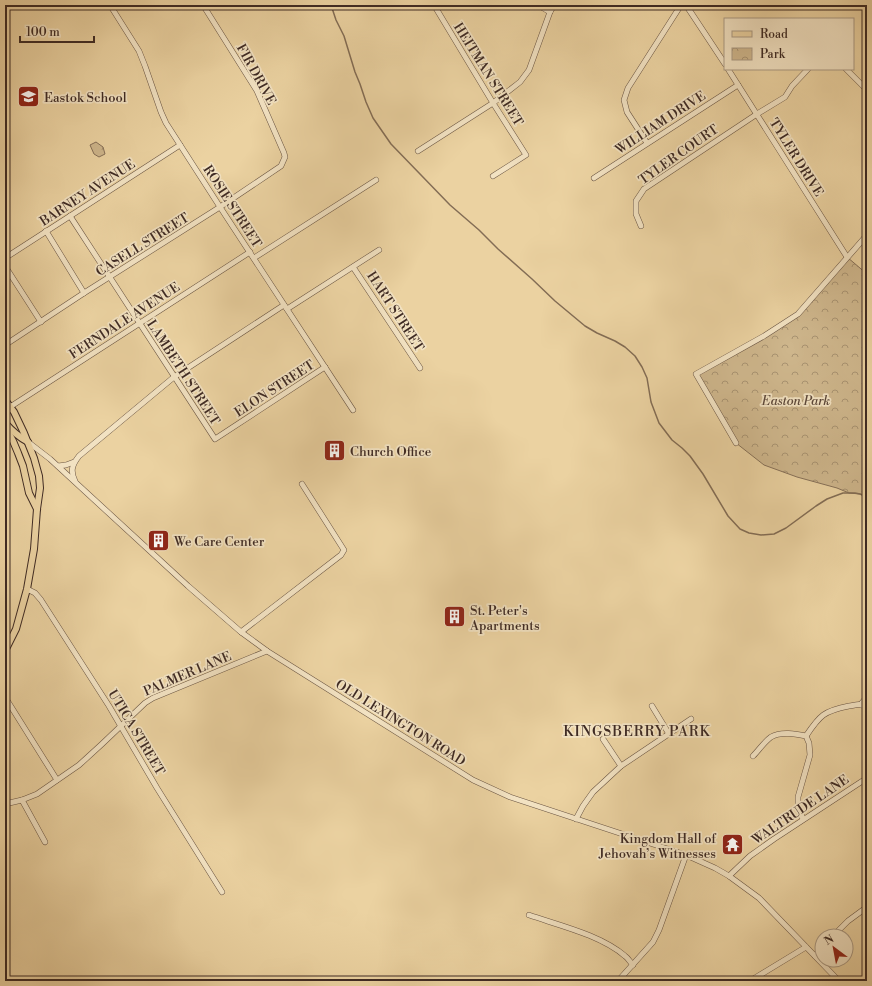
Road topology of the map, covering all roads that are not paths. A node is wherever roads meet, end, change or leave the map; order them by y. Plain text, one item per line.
1 (110, 5) edge
2 (203, 5) edge
3 (434, 5) edge
4 (538, 5) edge
5 (554, 5) edge
6 (681, 5) edge
7 (686, 5) edge
8 (550, 12) junction
9 (724, 62) edge
10 (729, 70) edge
11 (807, 70) edge
12 (847, 70) edge
13 (738, 85) junction
14 (867, 90) edge
15 (493, 103) junction
16 (757, 114) junction
17 (647, 143) junction
18 (180, 145) junction
19 (418, 151) dead end
20 (285, 157) joint
21 (493, 176) dead end
22 (594, 178) dead end
23 (376, 180) dead end
24 (220, 207) junction
25 (70, 216) junction
26 (641, 226) dead end
27 (46, 231) junction
28 (867, 235) edge
29 (380, 250) dead end
30 (250, 252) junction
31 (847, 257) junction
32 (5, 258) edge
33 (254, 258) junction
34 (5, 266) edge
35 (353, 267) junction
36 (110, 277) junction
37 (84, 293) junction
38 (286, 307) junction
39 (41, 322) junction
40 (139, 324) junction
41 (5, 345) edge
42 (325, 367) junction
43 (420, 368) dead end
44 (174, 377) junction
45 (5, 400) edge
46 (10, 407) junction
47 (353, 410) dead end
48 (5, 423) edge
49 (5, 427) edge
50 (215, 439) joint
51 (28, 442) junction
52 (736, 444) dead end
53 (74, 462) junction
54 (58, 466) junction
55 (75, 482) junction
56 (302, 484) dead end
57 (37, 509) junction
58 (27, 589) junction
59 (241, 632) junction
60 (5, 651) edge
61 (267, 651) junction
62 (5, 697) edge
63 (867, 697) edge
64 (861, 704) junction
65 (652, 706) dead end
66 (867, 707) edge
67 (691, 720) dead end
68 (121, 726) junction
69 (669, 734) junction
70 (806, 736) junction
71 (603, 739) dead end
72 (753, 756) dead end
73 (621, 766) junction
74 (867, 778) edge
75 (58, 780) junction
76 (22, 800) junction
77 (5, 804) edge
78 (576, 820) junction
79 (803, 820) junction
80 (45, 842) dead end
81 (686, 855) junction
82 (729, 876) junction
83 (222, 892) dead end
84 (867, 907) edge
85 (529, 915) dead end
86 (841, 928) edge
87 (806, 947) junction
88 (814, 955) edge
89 (633, 965) junction
90 (827, 968) edge
91 (618, 981) edge
92 (750, 981) edge
93 (839, 981) edge

1 - 18 street, ROSIE STREET
2 - 20 street, FIR DRIVE
3 - 15 street, HEITMAN STREET
4 - 8 street
5 - 8 street
6 - 17 street
7 - 9 street
8 - 15 street
10 - 13 street, TYLER DRIVE
11 - 16 street, TYLER COURT
12 - 14 street
13 - 16 street, TYLER DRIVE
13 - 17 street, WILLIAM DRIVE
15 - 19 street
15 - 21 street, HEITMAN STREET
16 - 26 street, TYLER COURT
16 - 31 street, TYLER DRIVE
17 - 22 street, WILLIAM DRIVE
18 - 24 street, ROSIE STREET
18 - 25 street, BARNEY AVENUE
20 - 24 street, CASELL STREET
23 - 33 street
24 - 30 street, ROSIE STREET
24 - 36 street, CASELL STREET
25 - 27 street, BARNEY AVENUE
25 - 36 street, LAMBETH STREET
27 - 32 street, BARNEY AVENUE
27 - 37 street
28 - 31 street
29 - 35 street
30 - 33 street, ROSIE STREET
30 - 40 street, FERNDALE AVENUE
31 - 52 street
33 - 38 street, ROSIE STREET
34 - 39 street
35 - 38 street
35 - 43 street, HART STREET
36 - 37 street, CASELL STREET
36 - 40 street, LAMBETH STREET
37 - 39 street, CASELL STREET
38 - 42 street, ROSIE STREET
38 - 44 street
39 - 41 street, CASELL STREET
40 - 44 street, LAMBETH STREET
40 - 46 street, FERNDALE AVENUE
42 - 47 street, ROSIE STREET
42 - 50 street, ELON STREET
44 - 50 street, LAMBETH STREET
44 - 53 street
45 - 46 main road, OLD LEXINGTON ROAD
46 - 51 main road, OLD LEXINGTON ROAD
48 - 51 main road
49 - 57 main road
51 - 54 street, OLD LEXINGTON ROAD
51 - 57 main road
53 - 54 street
53 - 55 street
54 - 55 street, OLD LEXINGTON ROAD
55 - 59 street, OLD LEXINGTON ROAD
56 - 59 street
57 - 58 main road
58 - 60 main road
58 - 68 street, UTICA STREET
59 - 61 street, OLD LEXINGTON ROAD
61 - 68 street, PALMER LANE
61 - 78 street, OLD LEXINGTON ROAD
62 - 75 street
63 - 64 street
64 - 66 street
64 - 70 street
65 - 69 street
67 - 69 street
68 - 75 street, PALMER LANE
68 - 83 street, UTICA STREET
69 - 73 street
70 - 72 street
70 - 79 street
71 - 73 street
73 - 78 street
74 - 79 street, WALTRUDE LANE
75 - 76 street, PALMER LANE
76 - 77 street, PALMER LANE
76 - 80 street
78 - 81 street, OLD LEXINGTON ROAD
79 - 82 street, WALTRUDE LANE
81 - 82 street, OLD LEXINGTON ROAD
81 - 89 street
82 - 87 street, OLD LEXINGTON ROAD
84 - 86 street
85 - 89 street
87 - 88 street, OLD LEXINGTON ROAD
87 - 92 street
89 - 91 street
90 - 93 street, OLD LEXINGTON ROAD

